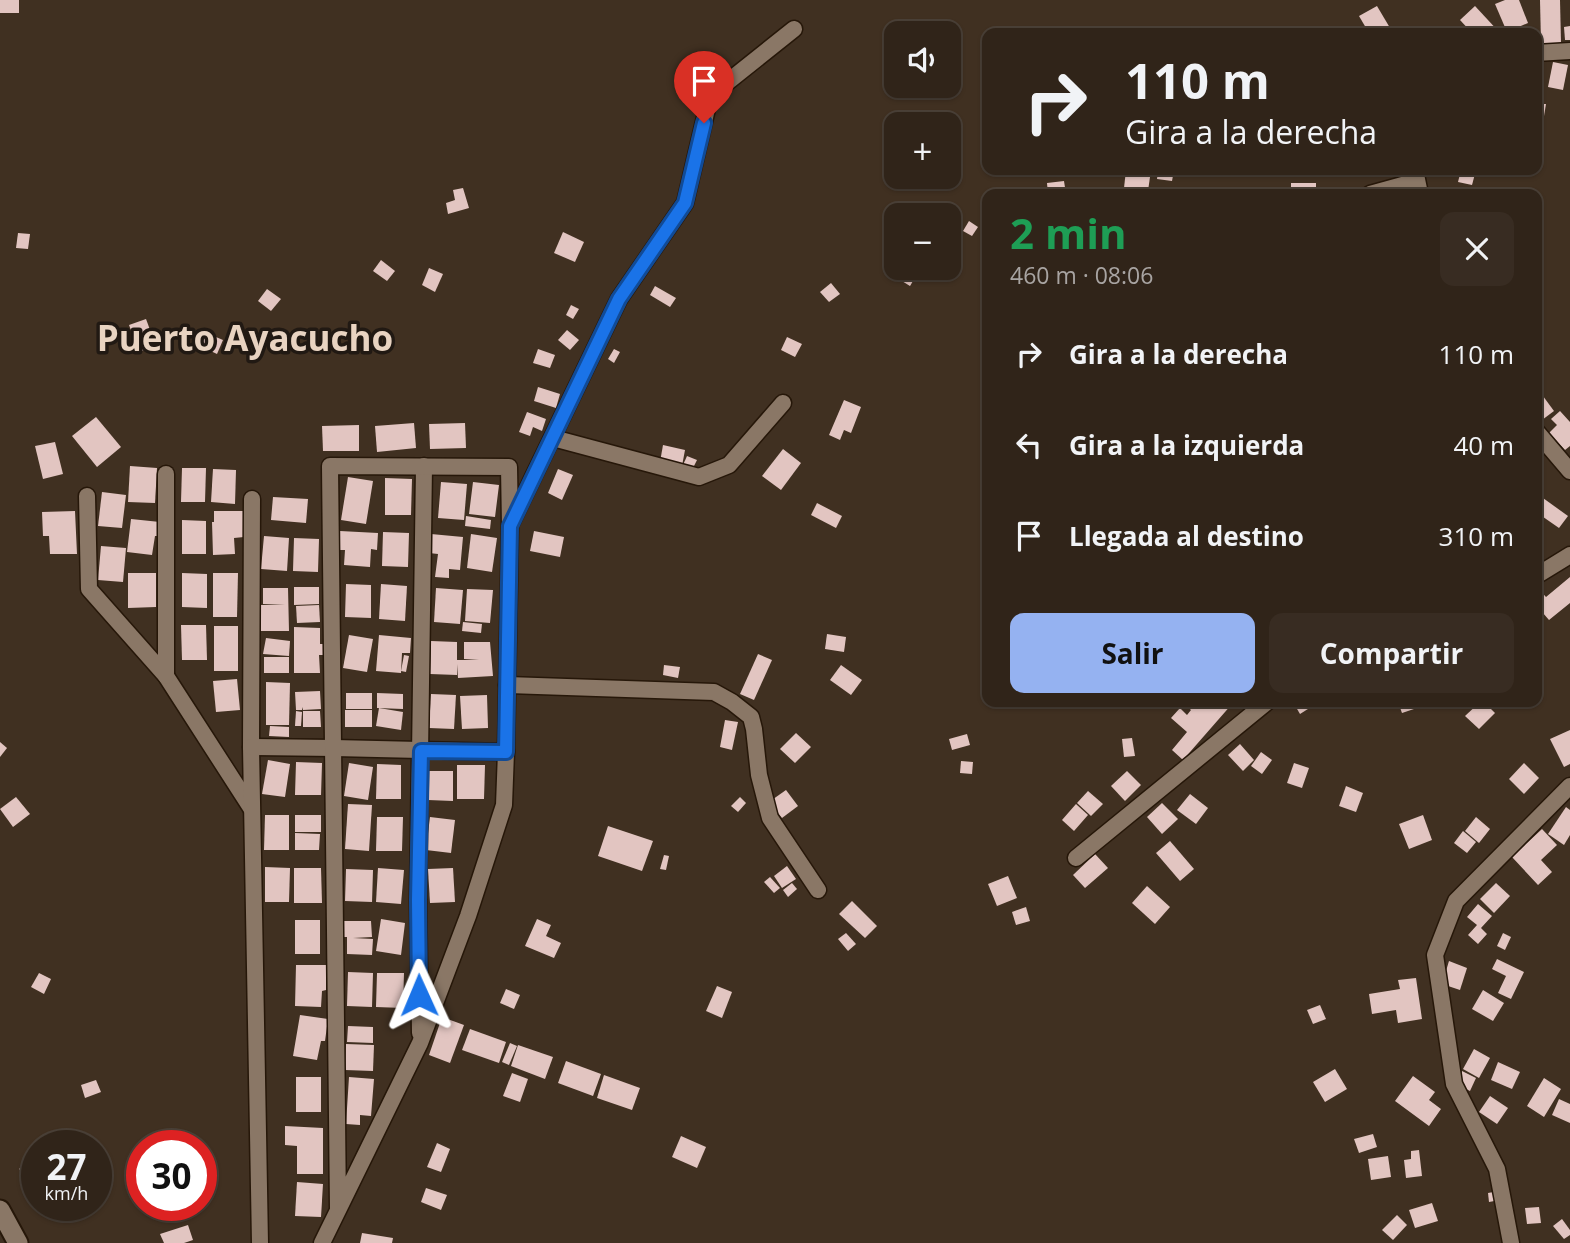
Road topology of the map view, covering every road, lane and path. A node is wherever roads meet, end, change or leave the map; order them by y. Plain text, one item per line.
1 (794, 30) dead end
2 (1570, 51) edge
3 (1542, 53) edge
4 (1417, 182) edge
5 (1390, 189) edge
6 (783, 403) dead end
7 (553, 438) junction
8 (1542, 438) edge
9 (424, 466) junction
10 (1570, 471) edge
11 (166, 474) dead end
12 (87, 496) dead end
13 (252, 499) dead end
14 (510, 526) junction
15 (1570, 555) edge
16 (1542, 572) edge
17 (166, 676) junction
18 (507, 685) junction
19 (1261, 707) edge
20 (251, 747) junction
21 (334, 748) junction
22 (421, 751) junction
23 (506, 752) junction
24 (1570, 786) edge
25 (253, 810) junction
26 (1076, 858) dead end
27 (818, 891) dead end
28 (420, 1043) junction
29 (338, 1209) junction
30 (0, 1210) edge
31 (18, 1243) edge
32 (260, 1243) edge
33 (322, 1243) edge
34 (1511, 1243) edge

1 - 7 street
2 - 3 street
4 - 5 street
6 - 7 street
7 - 14 street
8 - 10 street
9 - 14 street
9 - 21 street
9 - 22 street
11 - 17 street
12 - 17 street
13 - 20 street
14 - 18 street
15 - 16 street
17 - 25 street
18 - 23 street
18 - 27 street
19 - 26 street
20 - 21 street
20 - 25 street
21 - 22 street
21 - 29 street
22 - 23 street
22 - 28 street
23 - 28 street
24 - 34 street
25 - 32 street
28 - 29 street
29 - 33 street
30 - 31 main road

